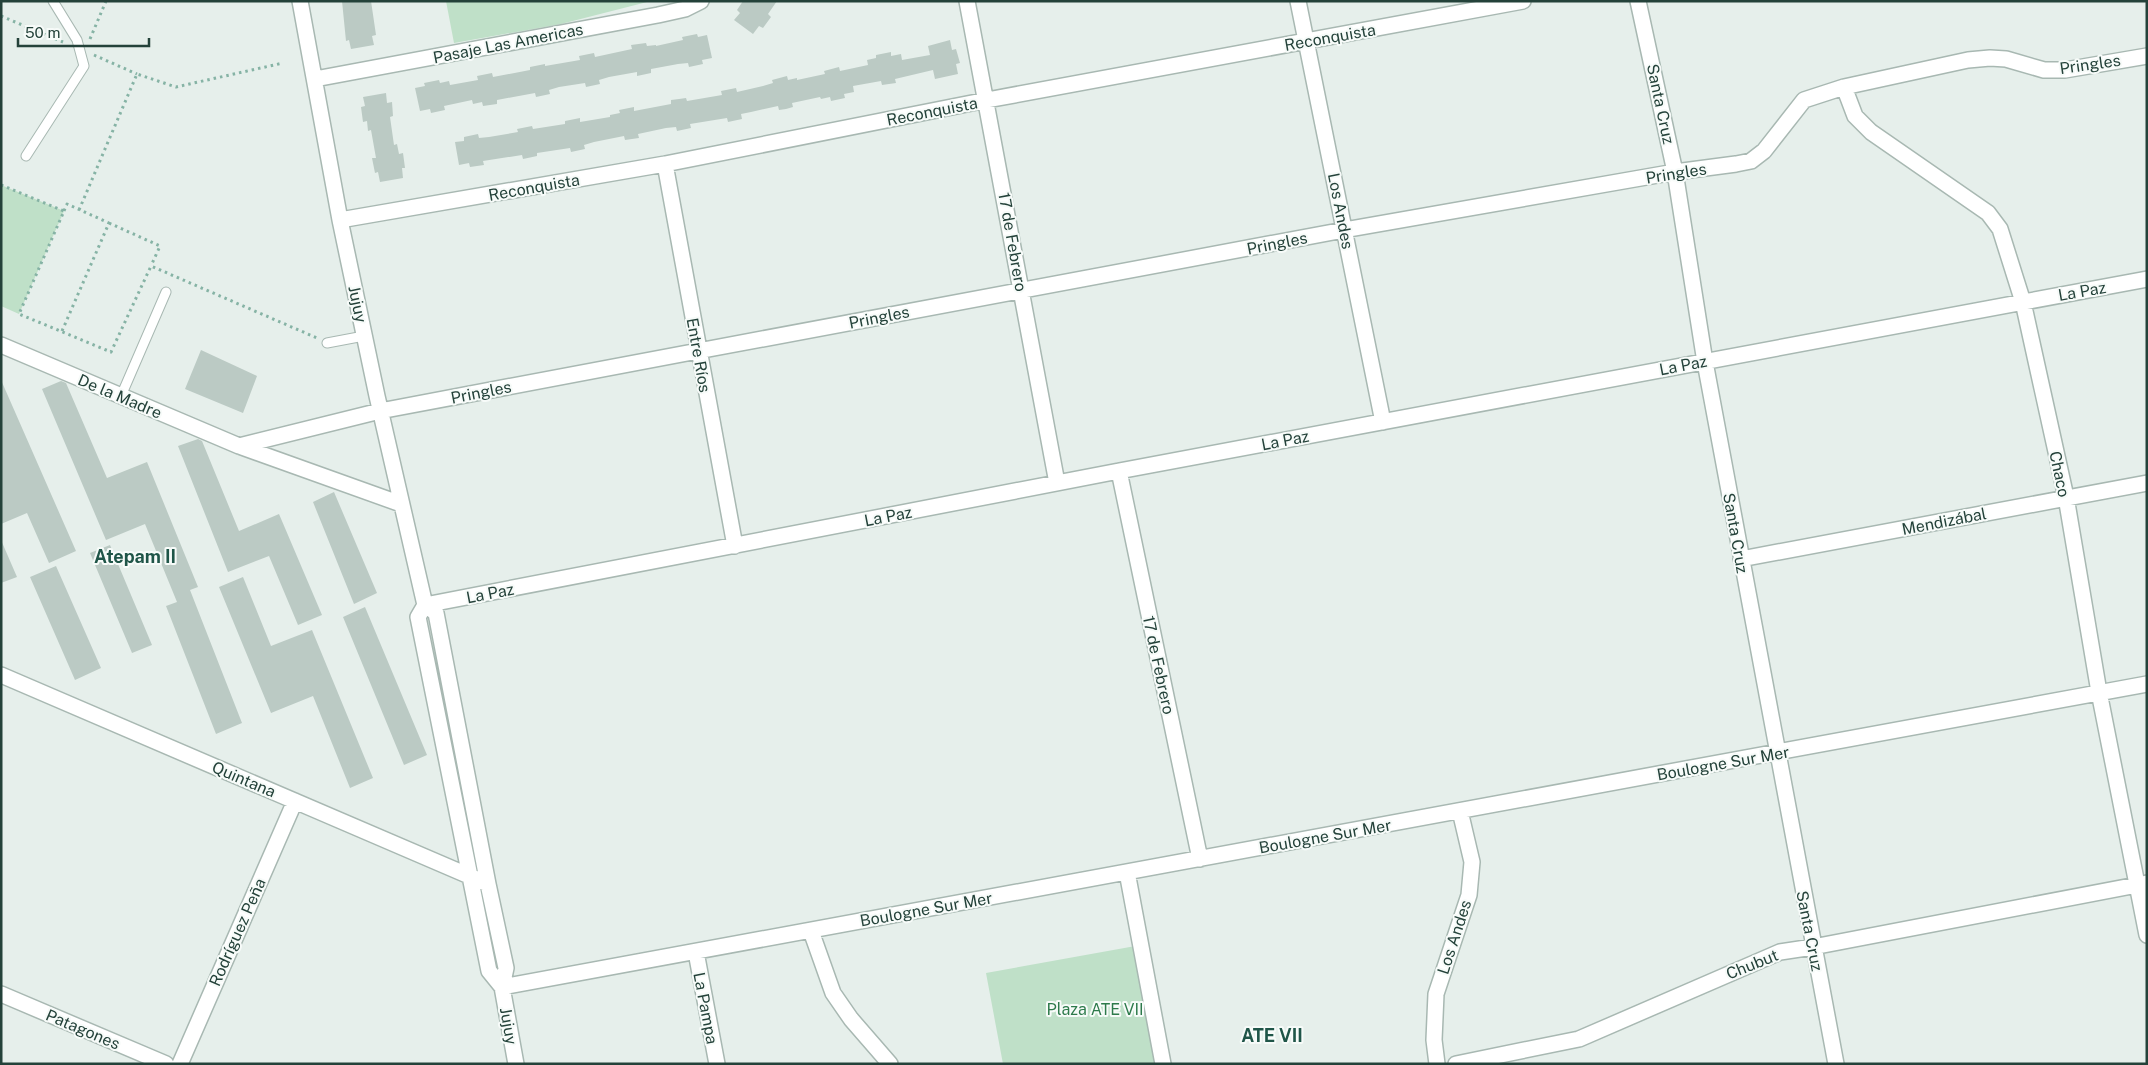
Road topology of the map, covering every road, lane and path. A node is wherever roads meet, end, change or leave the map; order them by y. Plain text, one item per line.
1 (54, 1) edge
2 (106, 1) edge
3 (300, 1) edge
4 (700, 1) edge
5 (967, 1) edge
6 (1298, 1) edge
7 (1524, 1) edge
8 (1638, 1) edge
9 (1306, 41) junction
10 (88, 43) dead end
11 (2147, 56) edge
12 (283, 63) dead end
13 (315, 79) junction
14 (1844, 88) junction
15 (987, 100) junction
16 (26, 156) dead end
17 (665, 164) junction
18 (1675, 172) junction
19 (1, 185) edge
20 (80, 210) junction
21 (64, 211) junction
22 (340, 220) junction
23 (109, 224) junction
24 (1344, 230) junction
25 (151, 266) dead end
26 (2147, 279) edge
27 (1022, 290) junction
28 (166, 292) dead end
29 (2023, 302) junction
30 (19, 314) dead end
31 (62, 331) dead end
32 (364, 336) junction
33 (328, 343) dead end
34 (1, 345) edge
35 (698, 351) junction
36 (1704, 362) junction
37 (121, 396) junction
38 (380, 411) junction
39 (1383, 422) junction
40 (239, 446) junction
41 (1119, 471) junction
42 (1057, 483) junction
43 (2147, 483) edge
44 (2066, 498) junction
45 (401, 504) junction
46 (735, 546) junction
47 (1741, 560) junction
48 (425, 605) junction
49 (1, 675) edge
50 (2147, 684) edge
51 (2099, 692) junction
52 (1776, 753) junction
53 (294, 801) junction
54 (1460, 811) junction
55 (1200, 859) junction
56 (1127, 872) junction
57 (469, 877) junction
58 (488, 884) junction
59 (2142, 884) edge
60 (811, 931) junction
61 (2147, 935) edge
62 (1814, 948) junction
63 (696, 952) junction
64 (502, 987) junction
65 (1, 994) edge
66 (166, 1064) edge
67 (180, 1064) edge
68 (516, 1064) edge
69 (717, 1064) edge
70 (890, 1064) edge
71 (1163, 1064) edge
72 (1437, 1064) edge
73 (1456, 1064) edge
74 (1836, 1064) edge

1 - 16 lane
2 - 10 path
3 - 13 street, Jujuy
4 - 13 street, Pasaje Las Americas
5 - 15 street, 17 de Febrero
6 - 9 street, Los Andes
7 - 9 street, Reconquista
8 - 18 street, Santa Cruz
9 - 15 street, Reconquista
9 - 24 street, Los Andes
11 - 14 street, Pringles
12 - 20 path
13 - 22 street, Jujuy
14 - 18 street, Pringles
14 - 29 street, Chaco
15 - 17 street, Reconquista
15 - 27 street, 17 de Febrero
17 - 22 street, Reconquista
17 - 35 street, Entre Ríos
18 - 24 street, Pringles
18 - 36 street, Santa Cruz
19 - 21 path
20 - 21 path
20 - 23 path
21 - 30 path
22 - 32 street, Jujuy
23 - 25 path
23 - 31 path
24 - 27 street, Pringles
24 - 39 street, Los Andes
26 - 29 street, La Paz
27 - 35 street, Pringles
27 - 42 street, 17 de Febrero
28 - 37 lane
29 - 36 street, La Paz
29 - 44 street, Chaco
32 - 33 lane
32 - 38 street, Jujuy
34 - 37 street, De la Madre
35 - 38 street, Pringles
35 - 46 street, Entre Ríos
36 - 39 street, La Paz
36 - 47 street, Santa Cruz
37 - 40 street, De la Madre
38 - 40 street
38 - 45 street, Jujuy
39 - 41 street, La Paz
40 - 45 street, De la Madre
41 - 42 street, La Paz
41 - 55 street, 17 de Febrero
42 - 46 street, La Paz
43 - 44 street, Mendizábal
44 - 47 street, Mendizábal
44 - 51 street, Chaco
45 - 48 street, Jujuy
46 - 48 street, La Paz
47 - 52 street, Santa Cruz
48 - 57 street
48 - 58 street
49 - 53 street, Quintana
50 - 51 street, Boulogne Sur Mer
51 - 52 street, Boulogne Sur Mer
51 - 59 street, Chaco
52 - 54 street, Boulogne Sur Mer
52 - 62 street, Santa Cruz
53 - 57 street, Quintana
53 - 67 street, Rodríguez Peña
54 - 55 street, Boulogne Sur Mer
54 - 72 street, Los Andes
55 - 56 street, Boulogne Sur Mer
56 - 60 street, Boulogne Sur Mer
56 - 71 street
57 - 58 street, Quintana
57 - 64 street
58 - 64 street
59 - 61 street, Chaco
59 - 62 street, Chubut
60 - 63 street, Boulogne Sur Mer
60 - 70 street
62 - 73 street, Chubut
62 - 74 street, Santa Cruz
63 - 64 street, Boulogne Sur Mer
63 - 69 street, La Pampa
64 - 68 street, Jujuy
65 - 66 street, Patagones

